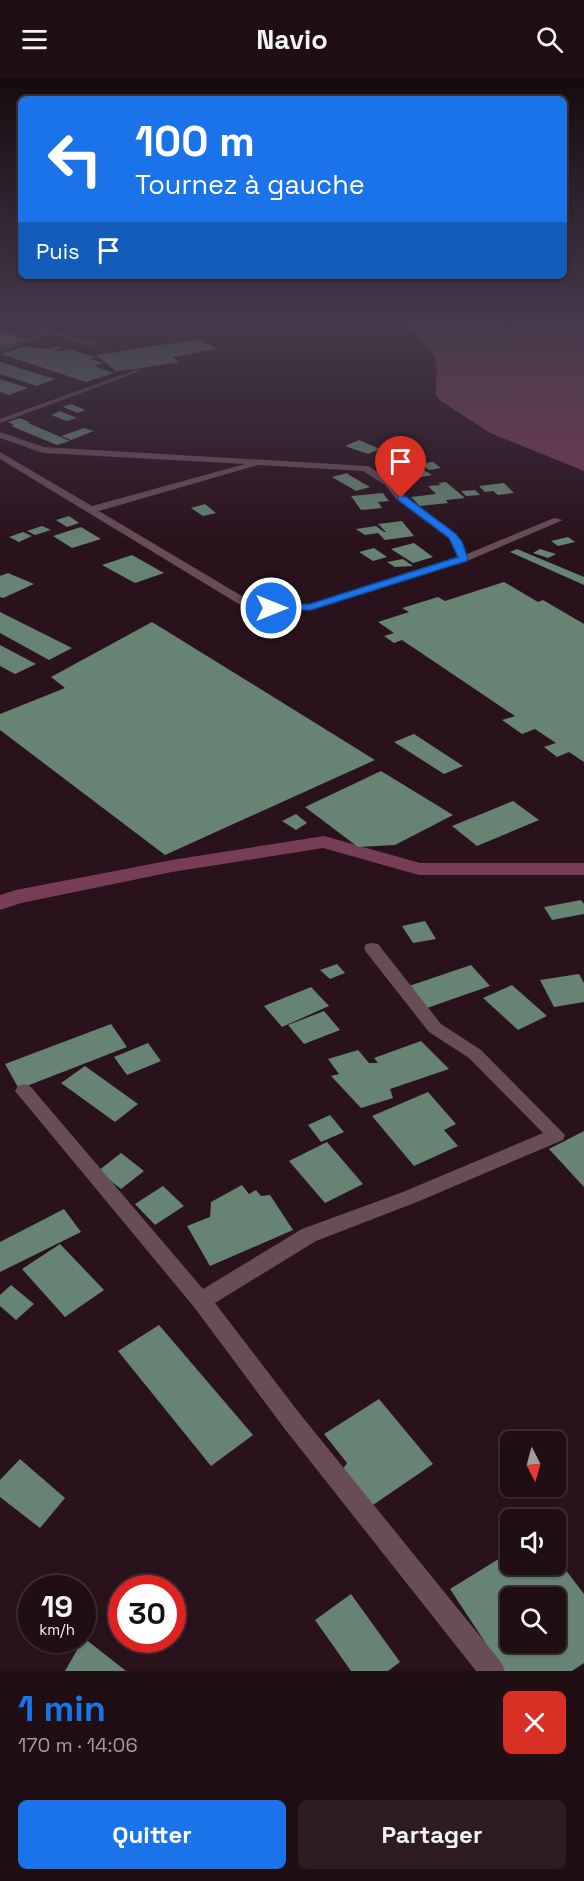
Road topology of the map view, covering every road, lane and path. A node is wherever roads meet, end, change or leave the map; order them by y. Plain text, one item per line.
1 (79, 394) edge
2 (0, 421) edge
3 (0, 435) edge
4 (0, 455) edge
5 (267, 461) junction
6 (90, 510) junction
7 (558, 520) dead end
8 (463, 559) junction
9 (372, 948) dead end
10 (24, 1091) dead end
11 (201, 1301) junction
12 (492, 1671) edge

1 - 2 lane
3 - 5 street
4 - 6 street
5 - 6 street
5 - 8 street
6 - 8 street
7 - 8 street
9 - 11 street
10 - 11 street
11 - 12 street

